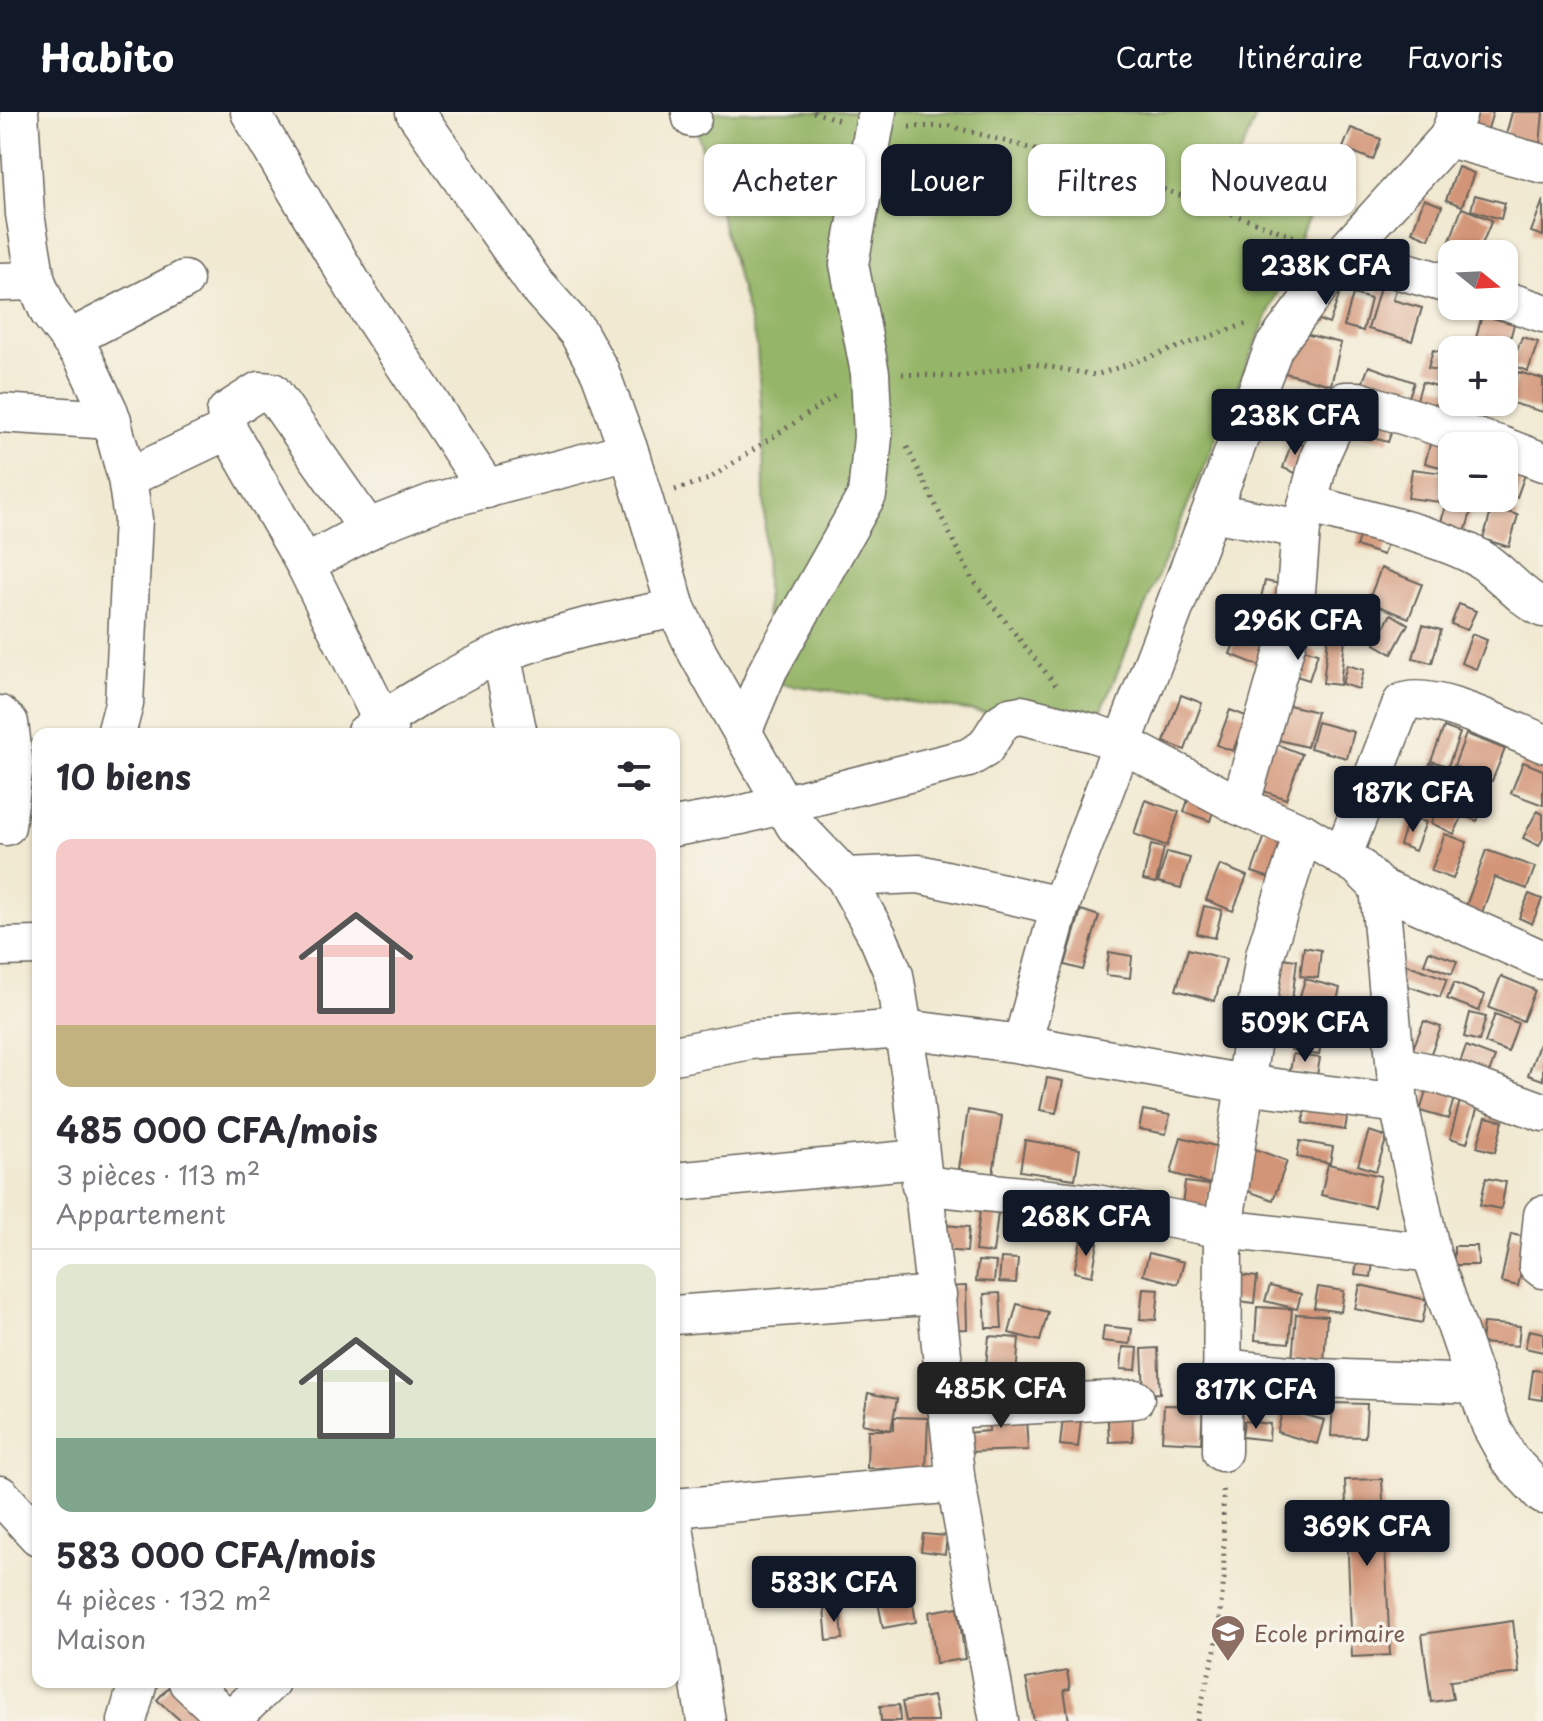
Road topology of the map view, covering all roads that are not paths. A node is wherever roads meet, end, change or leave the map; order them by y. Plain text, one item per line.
1 (250, 112) edge
2 (415, 112) edge
3 (874, 120) edge
4 (1453, 125) edge
5 (14, 131) edge
6 (1543, 164) edge
7 (1343, 254) junction
8 (184, 280) dead end
9 (18, 281) edge
10 (1438, 281) edge
11 (1518, 305) edge
12 (1543, 313) edge
13 (70, 339) junction
14 (0, 413) edge
15 (112, 420) junction
16 (228, 430) junction
17 (1458, 432) edge
18 (629, 451) junction
19 (1518, 452) edge
20 (1543, 462) edge
21 (127, 478) junction
22 (487, 489) junction
23 (1212, 512) junction
24 (1305, 516) junction
25 (369, 530) junction
26 (305, 564) junction
27 (676, 608) junction
28 (1543, 608) edge
29 (501, 654) junction
30 (0, 715) edge
31 (118, 728) edge
32 (379, 728) edge
33 (381, 728) edge
34 (517, 728) edge
35 (743, 730) junction
36 (1107, 738) junction
37 (1543, 743) edge
38 (781, 804) junction
39 (1240, 806) junction
40 (680, 826) edge
41 (15, 827) edge
42 (1303, 833) junction
43 (1342, 857) junction
44 (845, 877) junction
45 (1379, 887) junction
46 (1060, 906) junction
47 (32, 946) edge
48 (0, 947) edge
49 (1543, 960) edge
50 (904, 1029) junction
51 (1022, 1044) junction
52 (680, 1054) edge
53 (1396, 1066) junction
54 (1244, 1084) junction
55 (1399, 1104) junction
56 (1543, 1112) edge
57 (920, 1172) junction
58 (680, 1182) edge
59 (1543, 1215) edge
60 (1223, 1229) junction
61 (1431, 1253) junction
62 (1543, 1269) edge
63 (937, 1295) junction
64 (680, 1315) edge
65 (1222, 1368) junction
66 (1477, 1384) junction
67 (1135, 1399) dead end
68 (947, 1409) junction
69 (1222, 1452) road end
70 (1526, 1462) edge
71 (956, 1483) junction
72 (0, 1495) edge
73 (1543, 1495) edge
74 (680, 1507) edge
75 (32, 1530) edge
76 (680, 1563) edge
77 (136, 1688) edge
78 (194, 1688) edge
79 (264, 1688) edge
80 (127, 1721) edge
81 (229, 1721) edge
82 (706, 1721) edge
83 (999, 1721) edge

1 - 22 street
2 - 18 street
3 - 35 street
4 - 6 street
4 - 7 street
5 - 9 street
7 - 10 street
7 - 23 street
8 - 13 street
9 - 13 street
11 - 12 street
13 - 15 street
14 - 15 street
15 - 21 street
16 - 21 street
16 - 25 street
16 - 26 street
17 - 24 street
18 - 22 street
18 - 27 street
19 - 20 street
21 - 31 street
22 - 25 street
23 - 24 street
23 - 36 street
24 - 28 street
24 - 39 street
25 - 26 street
26 - 32 street
27 - 29 street
27 - 35 street
29 - 33 street
29 - 34 street
30 - 41 street
35 - 38 street
36 - 38 street
36 - 39 street
36 - 46 street
37 - 43 street
38 - 40 street
38 - 44 street
39 - 42 street
42 - 43 street
42 - 54 street
43 - 45 street
44 - 46 street
44 - 50 street
45 - 49 street
45 - 53 street
46 - 51 street
47 - 48 street
50 - 51 street
50 - 52 street
50 - 57 street
51 - 54 street
53 - 55 street
53 - 56 street
54 - 55 street
54 - 60 street
55 - 61 street
57 - 58 street
57 - 60 street
57 - 63 street
59 - 62 street
60 - 61 street
60 - 65 street
61 - 66 street
63 - 64 street
63 - 68 street
65 - 66 street
65 - 69 street
66 - 70 street
67 - 68 street
68 - 71 street
70 - 73 street
71 - 74 street
71 - 83 street
72 - 75 street
76 - 82 street
77 - 80 street
78 - 81 street
79 - 81 street

